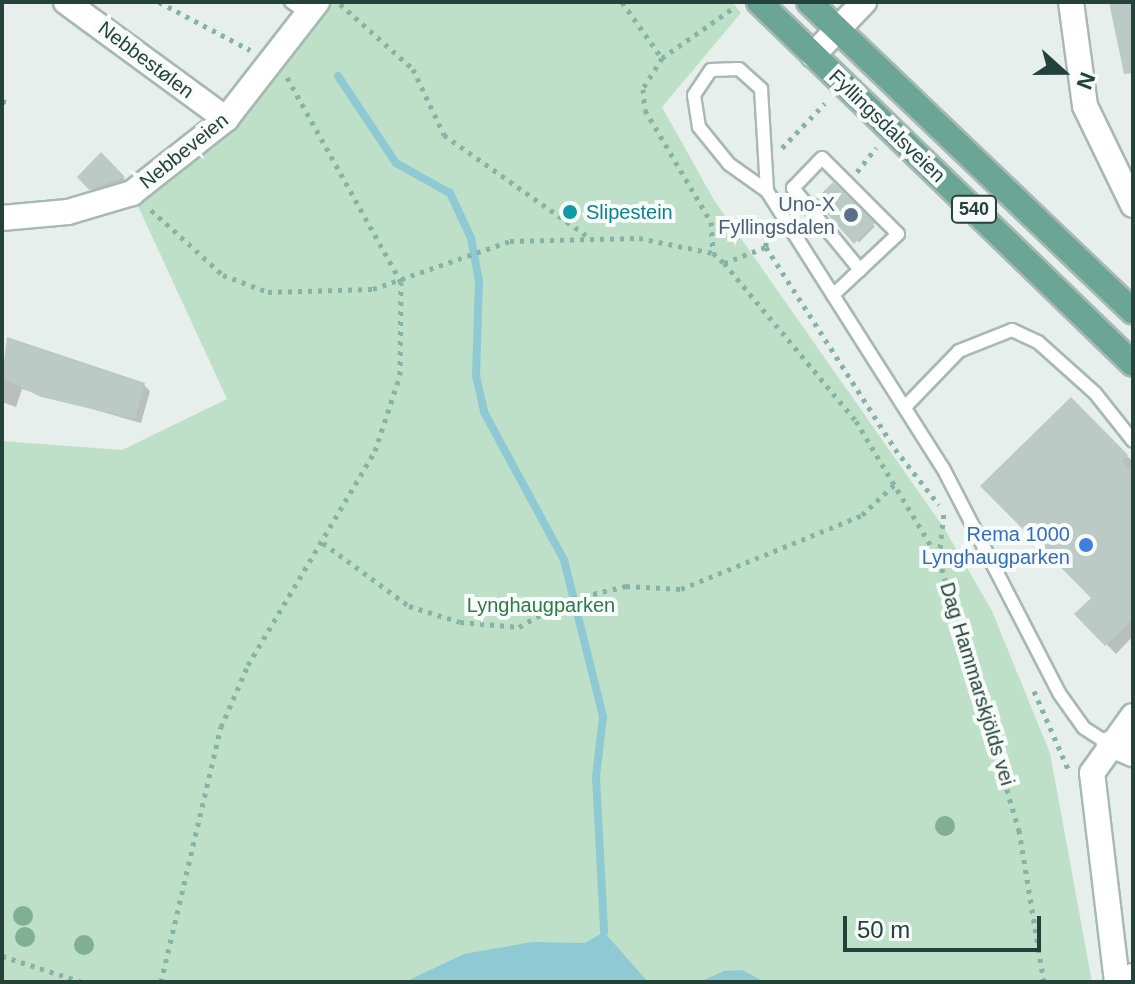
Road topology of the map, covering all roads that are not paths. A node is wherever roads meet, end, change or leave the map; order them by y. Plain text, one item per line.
1 (66, 2) edge
2 (759, 2) edge
3 (809, 2) edge
4 (864, 2) edge
5 (1076, 4) edge
6 (305, 6) edge
7 (838, 30) junction
8 (813, 55) junction
9 (226, 119) junction
10 (767, 191) junction
11 (1133, 205) edge
12 (2, 218) edge
13 (860, 270) junction
14 (833, 295) junction
15 (1133, 312) edge
16 (1133, 364) edge
17 (905, 407) junction
18 (1133, 441) edge
19 (1133, 716) edge
20 (1109, 744) junction
21 (1133, 754) edge
22 (1133, 976) edge
23 (1117, 982) edge
24 (1130, 982) edge

1 - 9 street, Nebbestølen
2 - 8 main road, 540
3 - 7 main road, 540
4 - 7 street
5 - 11 street
6 - 9 street, Nebbeveien
7 - 8 street
7 - 15 main road, Fyllingsdalsveien / 540
8 - 16 main road, Fyllingsdalsveien / 540
9 - 12 street, Nebbeveien
10 - 10 lane
10 - 14 lane
13 - 13 lane
13 - 14 lane
14 - 17 lane
17 - 18 lane
17 - 20 lane
19 - 20 street
20 - 21 street
20 - 23 street
22 - 24 street

